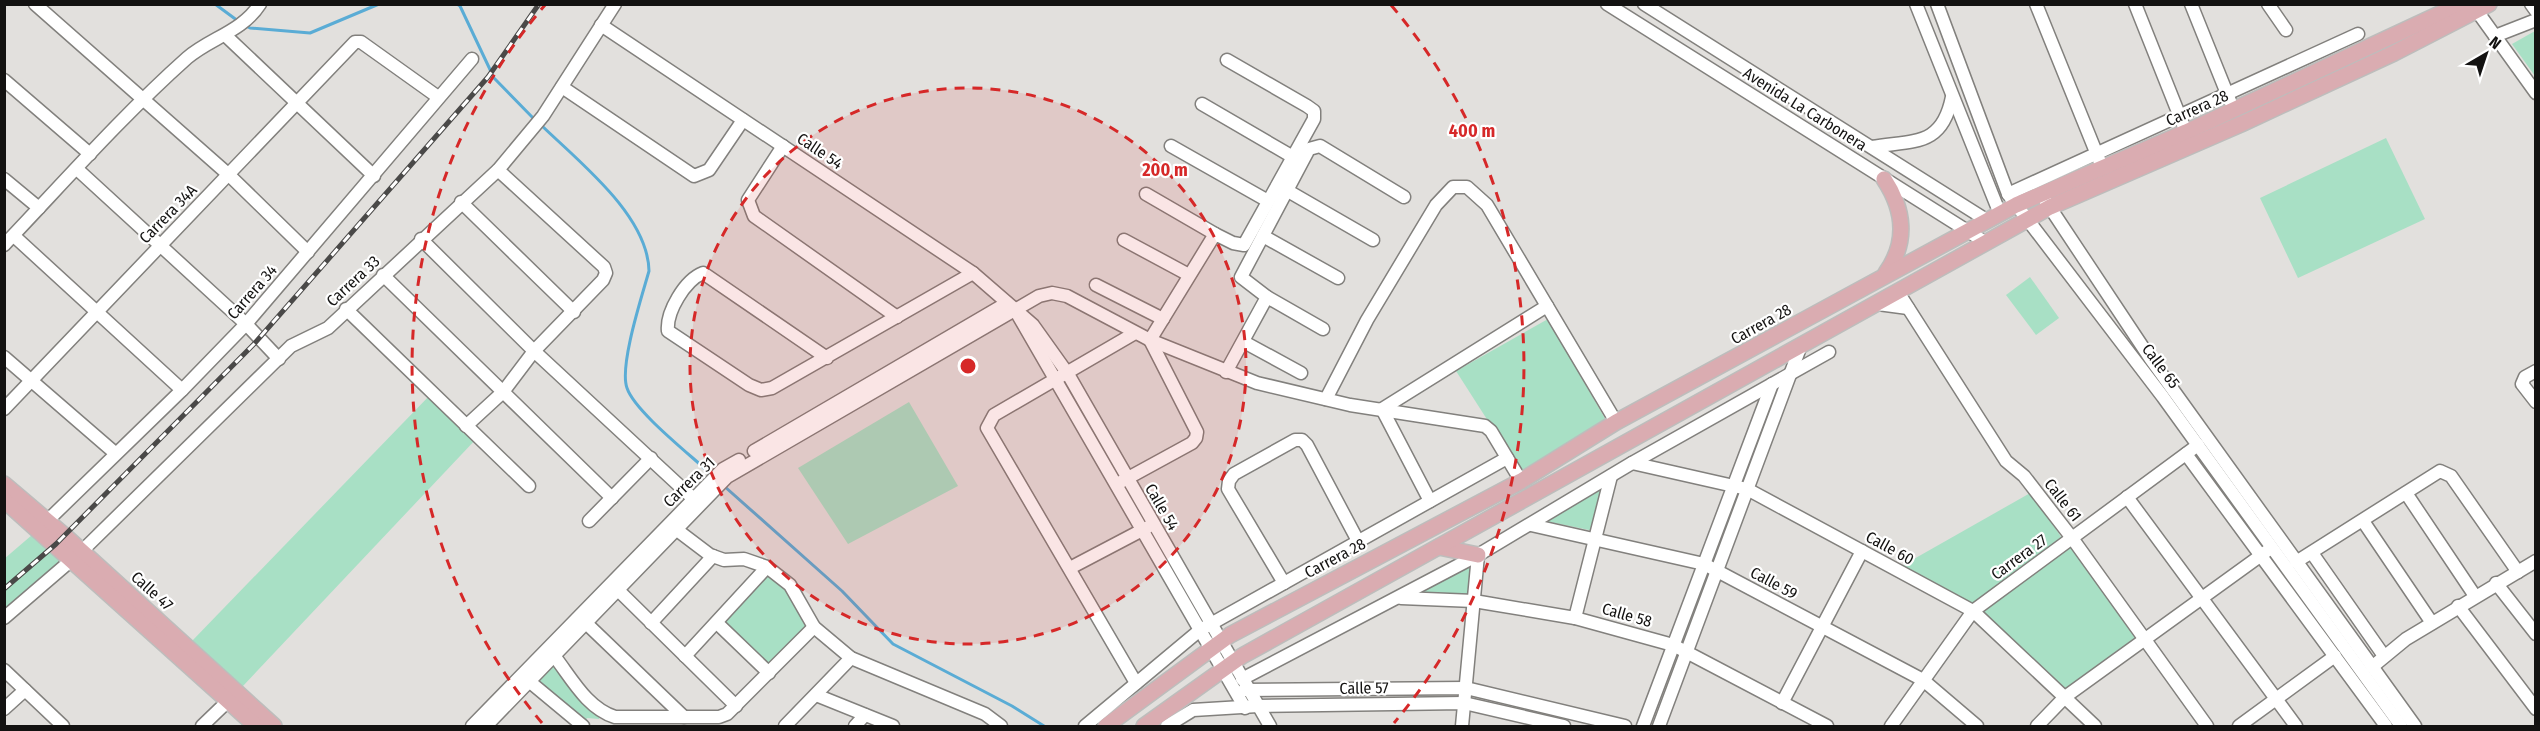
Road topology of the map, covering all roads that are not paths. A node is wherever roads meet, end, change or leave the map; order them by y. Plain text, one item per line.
1 (35, 4) edge
2 (615, 4) edge
3 (1607, 4) edge
4 (1644, 4) edge
5 (1916, 4) edge
6 (1937, 4) edge
7 (2036, 4) edge
8 (2135, 4) edge
9 (2191, 4) edge
10 (2268, 4) edge
11 (2461, 4) edge
12 (2531, 4) edge
13 (2483, 8) edge
14 (256, 10) edge
15 (2535, 11) edge
16 (2535, 20) edge
17 (601, 25) junction
18 (2286, 30) dead end
19 (2358, 34) dead end
20 (225, 35) junction
21 (2495, 36) junction
22 (472, 59) dead end
23 (1227, 60) dead end
24 (4, 80) edge
25 (562, 87) junction
26 (2535, 93) edge
27 (2227, 94) junction
28 (1952, 96) junction
29 (438, 97) junction
30 (143, 102) junction
31 (1202, 104) dead end
32 (297, 105) junction
33 (2234, 111) junction
34 (2180, 116) junction
35 (743, 120) junction
36 (2186, 132) junction
37 (783, 146) junction
38 (1171, 146) dead end
39 (1872, 147) junction
40 (90, 154) junction
41 (1293, 157) junction
42 (2100, 161) junction
43 (76, 169) junction
44 (498, 170) junction
45 (229, 176) junction
46 (374, 176) junction
47 (4, 179) edge
48 (1884, 179) junction
49 (1288, 191) junction
50 (1146, 194) dead end
51 (2040, 194) junction
52 (1404, 196) dead end
53 (2012, 200) junction
54 (1268, 201) junction
55 (461, 202) junction
56 (2050, 207) junction
57 (39, 208) junction
58 (1994, 217) junction
59 (2027, 219) junction
60 (1968, 232) junction
61 (1215, 234) junction
62 (14, 236) junction
63 (1263, 236) junction
64 (421, 239) junction
65 (1124, 240) dead end
66 (1373, 240) dead end
67 (1985, 242) junction
68 (4, 245) edge
69 (161, 245) junction
70 (308, 252) junction
71 (973, 273) junction
72 (383, 275) junction
73 (1189, 275) junction
74 (1885, 275) junction
75 (1338, 278) dead end
76 (1096, 285) dead end
77 (1898, 292) junction
78 (1268, 297) junction
79 (1878, 304) junction
80 (1546, 306) junction
81 (1012, 307) junction
82 (1908, 308) junction
83 (346, 309) junction
84 (98, 312) junction
85 (574, 312) junction
86 (897, 317) junction
87 (1163, 319) junction
88 (246, 324) junction
89 (1323, 329) dead end
90 (1135, 333) junction
91 (1150, 340) junction
92 (1244, 342) junction
93 (1800, 348) junction
94 (534, 351) junction
95 (1829, 352) dead end
96 (4, 357) edge
97 (827, 358) junction
98 (279, 359) junction
99 (1226, 372) junction
100 (1791, 372) junction
101 (1301, 373) dead end
102 (1068, 374) junction
103 (2530, 374) edge
104 (31, 381) junction
105 (1056, 381) junction
106 (1772, 384) junction
107 (183, 390) junction
108 (503, 392) junction
109 (1326, 399) junction
110 (2535, 402) edge
111 (4, 409) edge
112 (1382, 409) junction
113 (1616, 422) junction
114 (466, 426) junction
115 (2198, 445) junction
116 (115, 453) junction
117 (2186, 454) junction
118 (651, 458) junction
119 (1507, 458) junction
120 (1632, 463) junction
121 (1611, 476) junction
122 (1122, 481) junction
123 (1521, 481) junction
124 (4, 484) edge
125 (1734, 484) junction
126 (529, 486) dead end
127 (1747, 489) junction
128 (2406, 493) junction
129 (2127, 497) junction
130 (612, 498) junction
131 (4, 500) edge
132 (1430, 501) junction
133 (697, 502) junction
134 (589, 521) dead end
135 (2363, 521) junction
136 (43, 525) junction
137 (1532, 525) junction
138 (1148, 527) junction
139 (677, 530) junction
140 (1595, 538) junction
141 (2072, 538) junction
142 (1358, 541) junction
143 (1439, 547) junction
144 (1862, 551) junction
145 (2266, 552) junction
146 (2312, 553) junction
147 (77, 555) junction
148 (1478, 555) junction
149 (713, 556) junction
150 (2535, 561) edge
151 (2296, 562) junction
152 (1704, 564) junction
153 (767, 567) junction
154 (1070, 568) junction
155 (1716, 572) junction
156 (2518, 572) junction
157 (2496, 583) junction
158 (1284, 584) junction
159 (619, 591) junction
160 (2475, 596) junction
161 (1398, 598) junction
162 (2202, 598) junction
163 (1474, 601) junction
164 (2458, 606) junction
165 (1973, 611) junction
166 (4, 618) edge
167 (1575, 618) junction
168 (651, 623) junction
169 (2432, 623) junction
170 (587, 624) junction
171 (717, 624) junction
172 (814, 627) junction
173 (1205, 627) junction
174 (1822, 627) junction
175 (2535, 634) edge
176 (2146, 639) junction
177 (1215, 644) junction
178 (1673, 645) junction
179 (1687, 651) junction
180 (685, 656) junction
181 (2335, 656) junction
182 (2384, 656) junction
183 (555, 657) junction
184 (851, 658) junction
185 (1227, 665) junction
186 (2372, 668) junction
187 (4, 670) edge
188 (769, 673) junction
189 (1242, 679) junction
190 (1923, 680) junction
191 (530, 682) junction
192 (1136, 683) junction
193 (1466, 688) junction
194 (25, 690) junction
195 (1248, 690) junction
196 (1235, 691) junction
197 (816, 695) junction
198 (2065, 697) junction
199 (2276, 699) junction
200 (228, 701) junction
201 (1464, 703) junction
202 (1782, 703) junction
203 (1258, 706) junction
204 (1245, 708) junction
205 (4, 709) edge
206 (2535, 709) edge
207 (731, 710) junction
208 (865, 715) junction
209 (684, 717) junction
210 (63, 726) edge
211 (202, 726) edge
212 (256, 726) edge
213 (274, 726) edge
214 (472, 726) edge
215 (486, 726) edge
216 (584, 726) edge
217 (785, 726) edge
218 (855, 726) edge
219 (892, 726) edge
220 (1001, 726) edge
221 (1085, 726) edge
222 (1106, 726) edge
223 (1144, 726) edge
224 (1167, 726) edge
225 (1270, 726) edge
226 (1462, 726) edge
227 (1564, 726) edge
228 (1625, 726) edge
229 (1643, 726) edge
230 (1659, 726) edge
231 (1827, 726) edge
232 (1891, 726) edge
233 (1977, 726) edge
234 (2037, 726) edge
235 (2095, 726) edge
236 (2207, 726) edge
237 (2239, 726) edge
238 (2296, 726) edge
239 (2386, 726) edge
240 (2401, 726) edge
241 (2415, 726) edge

1 - 30 street
2 - 17 street, Carrera 33
3 - 48 street, Avenida La Carbonera
4 - 39 street, Avenida La Carbonera
5 - 28 street
6 - 53 street, Calle 65
7 - 42 street
8 - 34 street
9 - 27 street
10 - 18 street
11 - 33 main road, Carrera 28
12 - 15 street
13 - 21 street
13 - 56 main road, Carrera 28
14 - 20 street
16 - 21 street
17 - 25 street, Carrera 33
17 - 35 street, Calle 54
19 - 27 street
20 - 30 street
20 - 32 street
21 - 26 street
22 - 29 street, Carrera 34
23 - 41 street
24 - 40 street
25 - 35 street
25 - 44 street, Carrera 33
27 - 33 street
27 - 34 street
28 - 39 street
28 - 58 street
29 - 32 street, Carrera 34A
29 - 46 street, Carrera 34
30 - 40 street
30 - 45 street
31 - 41 street
32 - 45 street, Carrera 34A
32 - 46 street
33 - 36 main road, Carrera 28
34 - 36 street
34 - 42 street
35 - 37 street, Calle 54
36 - 42 main road, Carrera 28
37 - 71 street, Calle 54
37 - 86 street
38 - 54 street
39 - 58 street, Avenida La Carbonera
40 - 43 street
41 - 54 street
42 - 51 main road, Carrera 28
42 - 53 street
43 - 57 street
43 - 69 street
44 - 55 street, Carrera 33
44 - 85 street
45 - 69 street, Carrera 34A
45 - 70 street
46 - 70 street, Carrera 34
47 - 57 street
48 - 60 street, Avenida La Carbonera
48 - 74 main road
49 - 52 street
49 - 63 street
49 - 66 street
50 - 61 street
51 - 53 main road, Carrera 28
51 - 56 street, Calle 65
53 - 58 main road, Carrera 28
53 - 59 street, Calle 65
54 - 61 street
55 - 64 street, Carrera 33
55 - 85 street
56 - 59 main road, Carrera 28
56 - 151 street, Calle 65
57 - 62 street
58 - 60 main road, Carrera 28
59 - 67 main road, Carrera 28
59 - 115 street, Calle 65
60 - 67 street, Avenida La Carbonera
60 - 74 main road, Carrera 28
61 - 73 street
62 - 68 street
62 - 84 street
63 - 75 street
63 - 78 street
64 - 72 street, Carrera 33
64 - 94 street
65 - 73 street
67 - 77 main road, Carrera 28
69 - 84 street, Carrera 34A
69 - 88 street
70 - 88 street, Carrera 34
71 - 81 street, Calle 54
71 - 86 street
72 - 83 street, Carrera 33
72 - 108 street
73 - 87 street
74 - 113 main road, Carrera 28
76 - 87 street
77 - 79 main road, Carrera 28
77 - 82 street, Calle 61
78 - 89 street
78 - 92 street
79 - 82 street
79 - 93 main road, Carrera 28
80 - 109 street
80 - 112 street
80 - 113 street
81 - 90 street, Carrera 31
81 - 102 street, Calle 54
81 - 105 street, Calle 54
81 - 133 street, Carrera 31
82 - 141 street, Calle 61
83 - 98 street, Carrera 33
83 - 114 street
84 - 104 street, Carrera 34A
84 - 107 street
85 - 94 street
86 - 97 street
87 - 91 street
88 - 98 street
88 - 107 street, Carrera 34
90 - 91 street
90 - 102 street
91 - 99 street
91 - 122 street
92 - 99 street
92 - 101 street
93 - 100 street
93 - 143 main road, Carrera 28
94 - 108 street
94 - 118 street
95 - 100 street
96 - 104 street
97 - 97 street
98 - 147 street, Carrera 33
99 - 109 street
100 - 106 street
100 - 127 street
102 - 105 street
102 - 122 street, Calle 54
103 - 110 street
104 - 111 street, Carrera 34A
104 - 116 street
105 - 122 street, Calle 54
105 - 154 street
106 - 120 street
106 - 125 street
107 - 116 street, Carrera 34
108 - 114 street
108 - 130 street
109 - 112 street
112 - 119 street
112 - 132 street
113 - 123 main road, Carrera 28
114 - 126 street
115 - 117 street, Carrera 27
115 - 145 street, Calle 65
116 - 136 street, Carrera 34
117 - 129 street, Carrera 27
117 - 145 street
118 - 130 street
118 - 133 street
119 - 123 street
119 - 132 street, Carrera 28
120 - 121 street
120 - 125 street, Calle 60
121 - 137 street
121 - 140 street
122 - 138 street, Calle 54
123 - 177 main road, Carrera 28
124 - 136 main road, Calle 47
125 - 127 street, Calle 60
125 - 152 street
127 - 144 street, Calle 60
127 - 155 street
128 - 135 street
128 - 156 street
128 - 160 street
129 - 141 street, Carrera 27
129 - 162 street
130 - 134 street
131 - 136 main road, Calle 47
132 - 142 street, Carrera 28
133 - 139 street, Carrera 31
133 - 214 street, Carrera 31
135 - 146 street
135 - 169 street
136 - 147 main road, Calle 47
137 - 140 street, Calle 59
137 - 148 street
138 - 154 street
138 - 173 street, Calle 54
139 - 149 street
139 - 159 street, Carrera 31
140 - 152 street, Calle 59
140 - 167 street
141 - 165 street, Carrera 27
141 - 176 street, Calle 61
142 - 158 street, Carrera 28
142 - 158 street
143 - 148 main road
143 - 185 main road, Carrera 28
144 - 165 street, Calle 60
144 - 174 street
145 - 162 street
145 - 181 street
145 - 240 street, Calle 65
146 - 151 street
146 - 182 street
147 - 166 street
147 - 200 main road, Calle 47
147 - 213 main road, Calle 47
148 - 161 street
148 - 163 street
149 - 153 street
149 - 168 street
150 - 156 street
151 - 186 street, Calle 65
152 - 155 street, Calle 59
152 - 178 street
153 - 171 street
153 - 172 street
154 - 192 street
155 - 174 street, Calle 59
155 - 179 street
156 - 157 street
157 - 160 street
157 - 175 street
158 - 173 street, Carrera 28
159 - 168 street
159 - 170 street, Carrera 31
160 - 164 street
161 - 163 street, Calle 58
161 - 189 street
162 - 176 street
162 - 199 street
163 - 167 street, Calle 58
163 - 193 street
164 - 169 street
164 - 206 street
165 - 190 street, Carrera 27
165 - 198 street, Calle 60
167 - 178 street, Calle 58
168 - 180 street
169 - 182 street
170 - 183 street, Carrera 31
170 - 209 street
171 - 180 street
171 - 188 street
172 - 184 street
172 - 188 street
173 - 177 street, Calle 54
173 - 192 street, Carrera 28
174 - 190 street, Calle 59
174 - 202 street
176 - 198 street
176 - 236 street, Calle 61
177 - 185 street, Calle 54
177 - 222 main road, Carrera 28
178 - 179 street, Calle 58
178 - 229 street
179 - 202 street, Calle 58
179 - 230 street
180 - 207 street
181 - 199 street
181 - 239 street
182 - 186 street
183 - 191 street, Carrera 31
183 - 209 street
184 - 197 street
184 - 220 street
185 - 189 street, Calle 54
185 - 196 street, Calle 54
185 - 223 main road, Carrera 28
186 - 241 street, Calle 65
187 - 194 street
188 - 207 street
189 - 195 street, Calle 54
190 - 232 street, Carrera 27
190 - 233 street, Calle 59
191 - 215 street, Carrera 31
191 - 216 street
192 - 221 street, Carrera 28
193 - 195 street, Calle 57
193 - 201 street
193 - 228 street, Calle 57
194 - 205 street
194 - 210 street
195 - 196 street, Calle 57
195 - 203 street, Calle 54
196 - 204 street, Calle 54
197 - 208 street
197 - 217 street
198 - 234 street
198 - 235 street, Calle 60
199 - 237 street
199 - 238 street
200 - 211 street
200 - 212 main road, Calle 47
201 - 203 street, Calle 57
201 - 226 street
201 - 227 street, Calle 57
202 - 231 street, Calle 58
203 - 204 street, Calle 57
203 - 225 street, Calle 54
204 - 224 street, Calle 57
207 - 209 street
208 - 218 street
208 - 219 street

